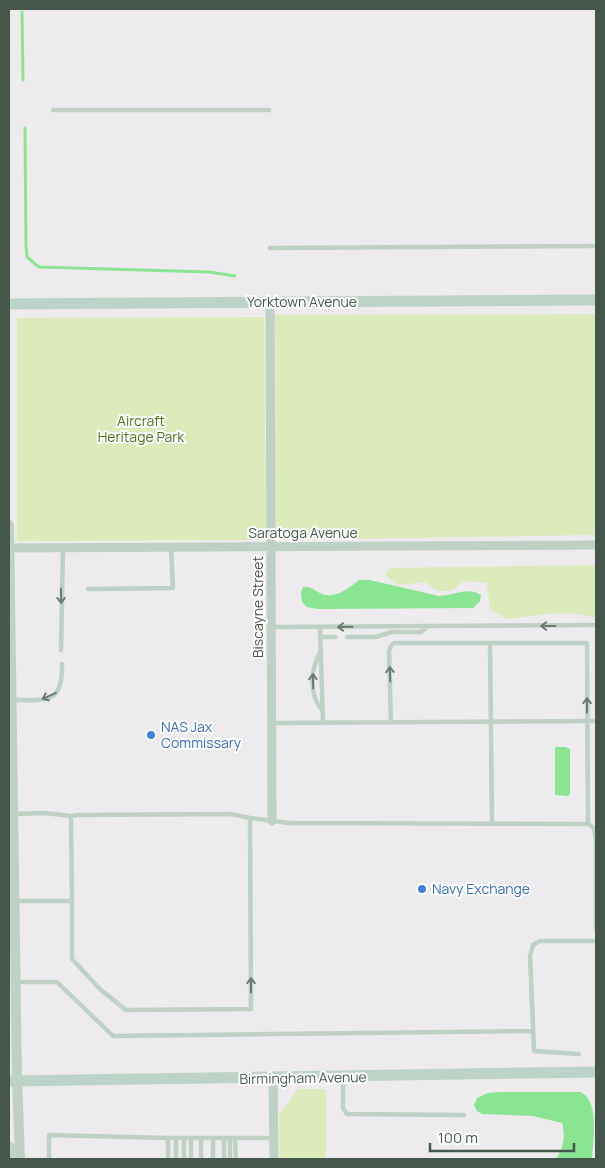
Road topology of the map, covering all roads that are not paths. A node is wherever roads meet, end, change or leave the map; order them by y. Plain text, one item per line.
1 (53, 110) dead end
2 (268, 110) dead end
3 (596, 246) edge
4 (270, 248) dead end
5 (596, 300) edge
6 (270, 302) junction
7 (9, 304) edge
8 (9, 525) edge
9 (596, 545) edge
10 (271, 546) junction
11 (171, 547) junction
12 (9, 548) edge
13 (63, 548) junction
14 (88, 589) dead end
15 (428, 626) junction
16 (596, 626) edge
17 (272, 627) junction
18 (320, 627) junction
19 (320, 637) junction
20 (335, 637) dead end
21 (347, 637) dead end
22 (490, 643) junction
23 (62, 650) dead end
24 (321, 651) junction
25 (62, 664) dead end
26 (10, 667) edge
27 (12, 700) junction
28 (322, 710) junction
29 (587, 721) junction
30 (596, 721) edge
31 (392, 722) junction
32 (490, 722) junction
33 (272, 723) junction
34 (323, 723) junction
35 (11, 764) edge
36 (14, 814) junction
37 (72, 816) junction
38 (250, 818) junction
39 (272, 821) junction
40 (492, 824) junction
41 (588, 824) junction
42 (11, 850) edge
43 (15, 901) junction
44 (72, 901) junction
45 (596, 929) edge
46 (596, 942) edge
47 (16, 982) junction
48 (532, 1031) junction
49 (579, 1054) dead end
50 (596, 1072) edge
51 (343, 1077) junction
52 (273, 1078) junction
53 (13, 1081) edge
54 (464, 1114) dead end
55 (168, 1138) junction
56 (176, 1138) junction
57 (184, 1138) junction
58 (191, 1138) junction
59 (201, 1138) junction
60 (213, 1138) junction
61 (230, 1138) junction
62 (274, 1138) junction
63 (9, 1147) edge
64 (15, 1159) edge
65 (20, 1159) edge
66 (49, 1159) edge
67 (168, 1159) edge
68 (176, 1159) edge
69 (184, 1159) edge
70 (191, 1159) edge
71 (201, 1159) edge
72 (213, 1159) edge
73 (224, 1159) edge
74 (230, 1159) edge
75 (236, 1159) edge
76 (274, 1159) edge

1 - 2 lane
3 - 4 lane
5 - 6 main road, Yorktown Avenue
6 - 7 main road, Yorktown Avenue
6 - 10 street, Biscayne Street
8 - 12 street
9 - 10 street, Saratoga Avenue
10 - 11 street, Saratoga Avenue
10 - 17 street, Biscayne Street
11 - 13 street, Saratoga Avenue
11 - 14 lane
12 - 13 street, Saratoga Avenue
12 - 26 street
13 -> 23 lane
16 -> 15 lane
15 -> 18 lane
15 - 21 lane
17 - 18 lane
17 - 33 street, Biscayne Street
18 - 19 lane
19 - 20 lane
19 - 24 lane
29 -> 22 lane
31 -> 22 lane
22 - 32 lane
24 - 28 lane
28 -> 24 lane
25 -> 27 lane
26 - 27 street
27 - 35 street
28 - 34 lane
29 - 30 lane
29 - 32 lane
29 - 41 lane
31 - 32 lane
31 - 34 lane
32 - 40 lane
33 - 34 lane
33 - 39 street, Biscayne Street
35 - 36 street
36 - 37 lane
36 - 42 street
37 - 38 lane
37 - 44 lane
38 - 39 lane
44 -> 38 lane
39 - 40 lane
40 - 41 lane
41 - 45 lane
42 - 43 street
43 - 44 lane
43 - 47 street
46 - 48 lane
47 - 48 lane
47 - 53 street
48 - 49 lane
50 - 51 main road, Birmingham Avenue
51 - 52 main road, Birmingham Avenue
51 - 54 lane
52 - 53 main road, Birmingham Avenue
52 - 62 street
53 - 65 street
55 - 56 lane
55 - 66 lane
55 - 67 lane
56 - 57 lane
56 - 68 lane
57 - 58 lane
57 - 69 lane
58 - 59 lane
58 - 70 lane
59 - 60 lane
59 - 71 lane
60 - 61 lane
60 - 72 lane
61 - 62 lane
61 - 73 lane
61 - 74 lane
61 - 75 lane
62 - 76 street
63 - 64 main road

